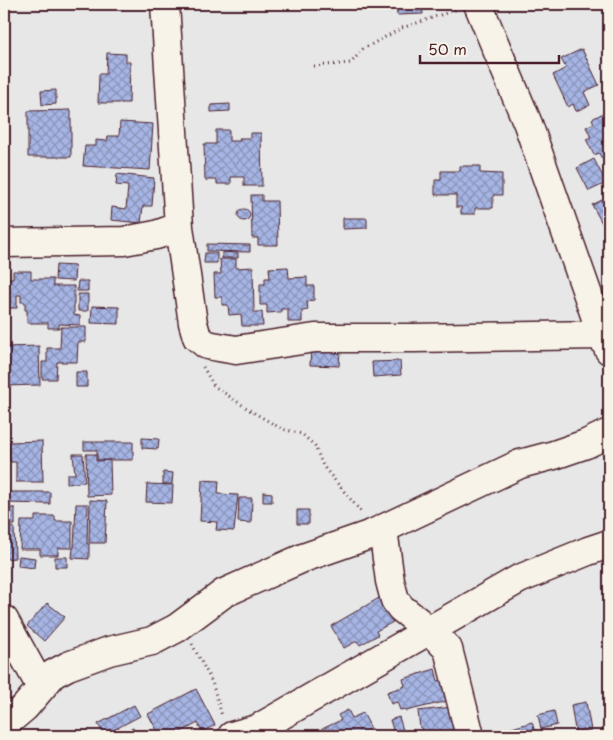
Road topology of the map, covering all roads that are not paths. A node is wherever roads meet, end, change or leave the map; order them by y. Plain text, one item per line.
1 (166, 4) edge
2 (472, 5) edge
3 (179, 227) junction
4 (9, 245) edge
5 (605, 343) edge
6 (609, 433) edge
7 (378, 532) junction
8 (609, 544) edge
9 (4, 620) edge
10 (430, 631) junction
11 (41, 687) junction
12 (4, 721) edge
13 (228, 728) edge
14 (470, 736) edge

1 - 3 street
2 - 5 street
3 - 4 street
3 - 5 street
6 - 7 street
7 - 10 street
7 - 11 street
8 - 10 street
9 - 11 street
10 - 13 street
10 - 14 street
11 - 12 street

